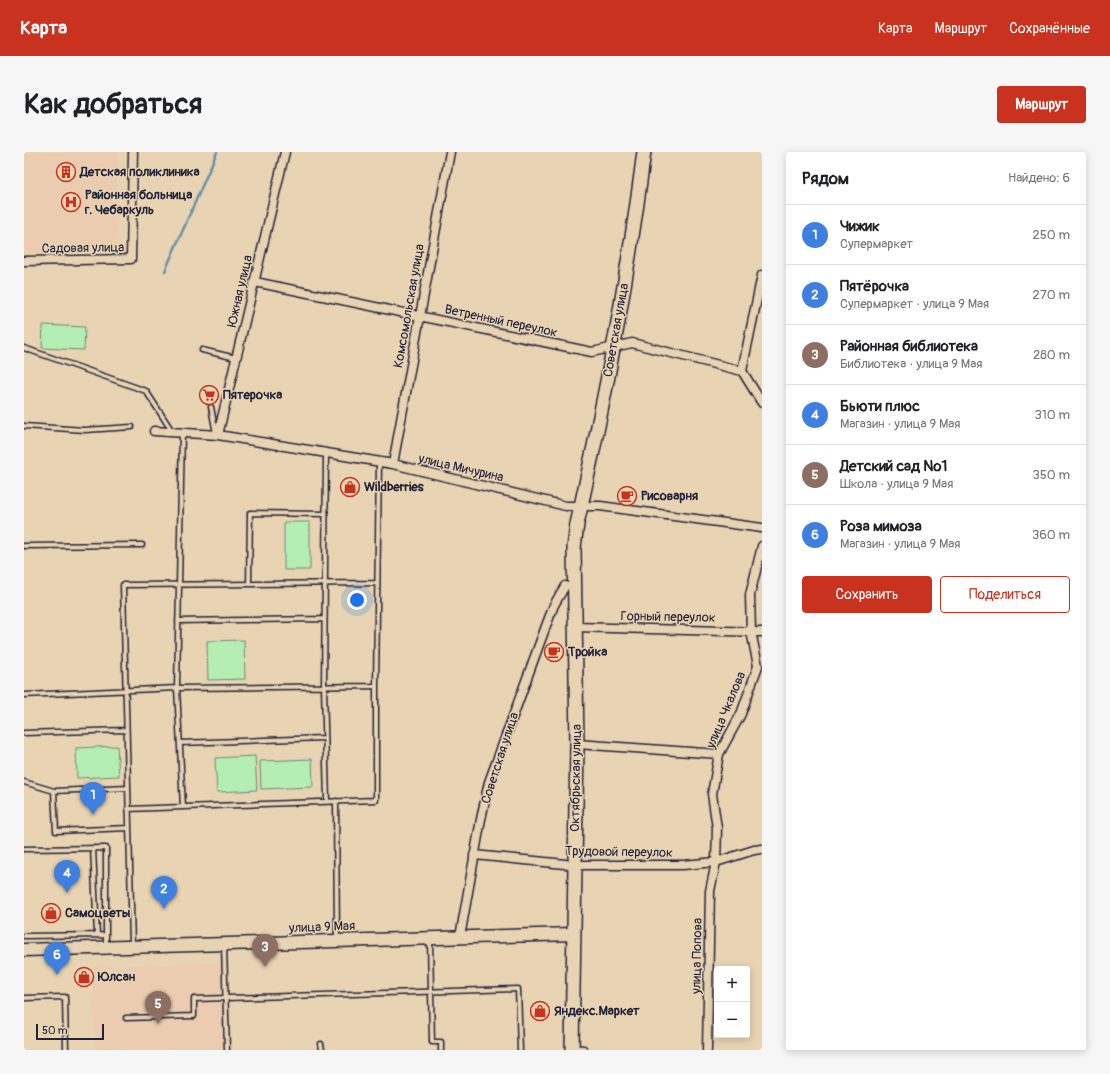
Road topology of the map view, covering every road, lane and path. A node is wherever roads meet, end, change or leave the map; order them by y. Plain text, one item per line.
1 (133, 152) edge
2 (285, 152) edge
3 (450, 152) edge
4 (644, 152) edge
5 (24, 261) edge
6 (762, 275) edge
7 (255, 282) junction
8 (419, 316) junction
9 (614, 347) junction
10 (24, 348) edge
11 (202, 350) dead end
12 (237, 358) junction
13 (742, 371) junction
14 (762, 402) edge
15 (211, 407) dead end
16 (24, 426) edge
17 (132, 428) dead end
18 (154, 431) dead end
19 (172, 432) junction
20 (182, 432) junction
21 (217, 435) junction
22 (326, 453) junction
23 (379, 462) junction
24 (394, 464) junction
25 (581, 506) junction
26 (325, 514) junction
27 (762, 528) edge
28 (142, 545) dead end
29 (24, 546) edge
30 (762, 546) edge
31 (324, 583) junction
32 (377, 583) junction
33 (249, 584) junction
34 (178, 585) junction
35 (565, 586) dead end
36 (324, 619) junction
37 (178, 621) junction
38 (574, 627) junction
39 (751, 631) junction
40 (762, 632) edge
41 (376, 686) junction
42 (324, 687) junction
43 (178, 688) junction
44 (125, 690) junction
45 (24, 695) edge
46 (126, 730) junction
47 (24, 733) edge
48 (325, 738) junction
49 (180, 743) junction
50 (577, 744) junction
51 (719, 754) junction
52 (24, 782) edge
53 (128, 788) junction
54 (54, 791) junction
55 (336, 800) junction
56 (327, 801) junction
57 (183, 807) junction
58 (128, 809) junction
59 (129, 828) junction
60 (93, 848) junction
61 (24, 849) edge
62 (762, 849) edge
63 (474, 855) junction
64 (716, 862) junction
65 (575, 865) junction
66 (573, 934) junction
67 (97, 935) junction
68 (106, 935) junction
69 (24, 936) edge
70 (460, 937) junction
71 (430, 938) junction
72 (337, 941) junction
73 (224, 944) junction
74 (132, 947) junction
75 (106, 948) junction
76 (24, 950) edge
77 (431, 992) junction
78 (24, 998) edge
79 (226, 998) junction
80 (126, 1018) dead end
81 (321, 1044) dead end
82 (66, 1050) edge
83 (228, 1050) edge
84 (322, 1050) edge
85 (441, 1050) edge
86 (520, 1050) edge
87 (576, 1050) edge
88 (707, 1050) edge

1 - 5 street, Садовая улица
2 - 7 street, Южная улица
3 - 8 street, Комсомольская улица
4 - 9 main road, Советская улица
6 - 13 street
7 - 8 street, Ветренный переулок
7 - 12 street, Южная улица
8 - 9 street, Ветренный переулок
8 - 24 street, Комсомольская улица
9 - 13 street, Ветренный переулок
9 - 25 main road, Советская улица
10 - 19 lane
11 - 12 lane
12 - 21 street, Южная улица
13 - 14 street
15 - 21 lane
16 - 17 lane
18 - 19 street, улица Мичурина
19 - 20 street, улица Мичурина
20 - 21 street, улица Мичурина
20 - 34 lane
21 - 22 street, улица Мичурина
22 - 23 street, улица Мичурина
22 - 26 lane
23 - 24 street, улица Мичурина
23 - 32 lane
24 - 25 street, улица Мичурина
25 - 27 street, улица Мичурина
25 - 38 main road, Октябрьская улица
26 - 31 lane
26 - 33 lane
28 - 29 lane
30 - 39 street, улица Чкалова
31 - 32 lane
31 - 33 lane
31 - 36 lane
32 - 41 lane
33 - 34 lane
34 - 37 lane
34 - 44 lane
35 - 63 street, Советская улица
36 - 37 lane
36 - 42 lane
37 - 43 lane
38 - 39 street, Горный переулок
38 - 50 main road, Октябрьская улица
39 - 40 street, Горный переулок
39 - 51 street, улица Чкалова
41 - 42 lane
41 - 55 lane
42 - 43 lane
42 - 48 lane
43 - 44 lane
43 - 49 lane
44 - 45 lane
44 - 46 lane
46 - 47 lane
46 - 53 lane
48 - 49 lane
48 - 56 lane
49 - 57 lane
50 - 51 street
50 - 65 main road, Октябрьская улица
51 - 64 street, улица Чкалова
52 - 54 lane
53 - 54 lane
53 - 58 lane
54 - 59 lane
55 - 56 lane
55 - 72 lane
56 - 57 lane
57 - 58 lane
58 - 59 lane
59 - 74 lane
60 - 61 lane
60 - 67 lane
60 - 68 lane
62 - 64 street, Трудовой переулок
63 - 65 street, Трудовой переулок
63 - 70 street, Советская улица
64 - 65 street, Трудовой переулок
64 - 88 street, улица Попова
65 - 66 main road, Октябрьская улица
66 - 70 main road, улица 9 Мая
66 - 87 main road, Октябрьская улица
67 - 68 lane
67 - 69 lane
68 - 75 lane
70 - 71 main road, улица 9 Мая
71 - 72 main road, улица 9 Мая
71 - 77 lane
72 - 73 main road, улица 9 Мая
73 - 74 main road, улица 9 Мая
73 - 79 lane
74 - 75 main road, улица 9 Мая
75 - 76 main road, улица 9 Мая
77 - 79 lane
77 - 85 lane
77 - 86 lane
78 - 82 lane
79 - 80 lane
79 - 83 lane
81 - 84 lane

